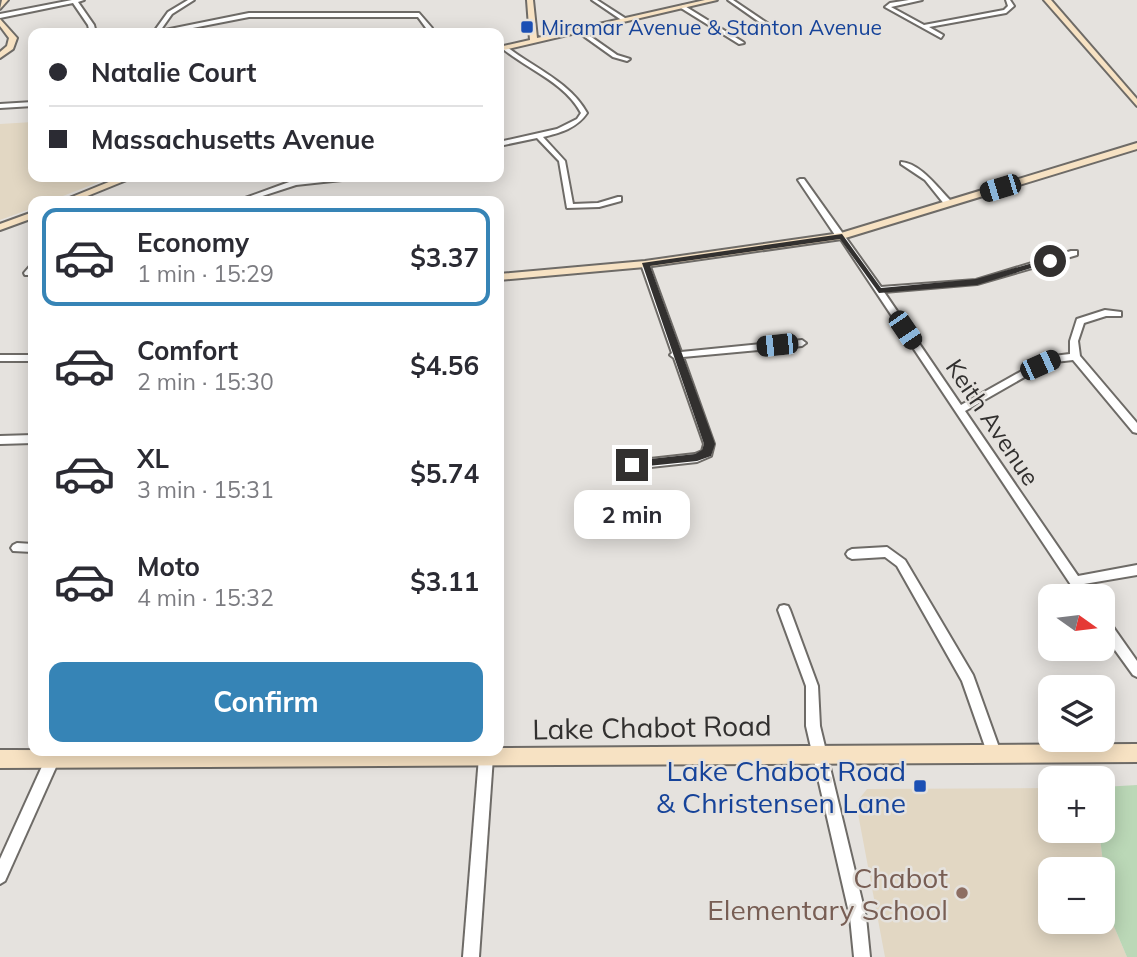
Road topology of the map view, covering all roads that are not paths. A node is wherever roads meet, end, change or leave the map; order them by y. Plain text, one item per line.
1 (5, 0) edge
2 (82, 0) edge
3 (192, 0) edge
4 (530, 0) edge
5 (594, 0) edge
6 (714, 0) edge
7 (730, 0) edge
8 (920, 0) edge
9 (1009, 0) edge
10 (1047, 0) edge
11 (74, 1) edge
12 (0, 7) edge
13 (683, 7) junction
14 (0, 18) edge
15 (625, 20) junction
16 (767, 25) dead end
17 (926, 26) junction
18 (92, 28) edge
19 (161, 28) edge
20 (183, 28) edge
21 (429, 28) edge
22 (580, 31) junction
23 (941, 36) dead end
24 (534, 41) junction
25 (741, 43) dead end
26 (504, 48) edge
27 (504, 50) edge
28 (0, 56) edge
29 (627, 59) dead end
30 (28, 104) edge
31 (1137, 104) edge
32 (0, 106) edge
33 (537, 135) junction
34 (504, 143) edge
35 (1137, 146) edge
36 (903, 163) dead end
37 (802, 180) dead end
38 (116, 182) edge
39 (300, 182) edge
40 (80, 196) edge
41 (256, 196) edge
42 (618, 200) dead end
43 (948, 203) junction
44 (28, 217) edge
45 (0, 228) edge
46 (841, 236) junction
47 (1074, 253) dead end
48 (645, 264) junction
49 (504, 277) edge
50 (879, 290) junction
51 (1118, 314) dead end
52 (802, 343) dead end
53 (675, 355) junction
54 (1075, 357) junction
55 (0, 358) edge
56 (28, 358) edge
57 (959, 410) junction
58 (1137, 430) edge
59 (28, 439) edge
60 (0, 440) edge
61 (632, 465) dead end
62 (17, 548) dead end
63 (28, 548) edge
64 (852, 554) dead end
65 (1137, 570) edge
66 (1076, 582) joint
67 (784, 610) dead end
68 (1115, 640) edge
69 (1137, 671) edge
70 (1137, 752) edge
71 (821, 753) junction
72 (994, 753) junction
73 (41, 756) edge
74 (55, 756) edge
75 (270, 756) edge
76 (486, 757) junction
77 (0, 759) edge
78 (0, 876) edge
79 (471, 957) edge
80 (862, 957) edge

1 - 12 street
2 - 11 street
3 - 19 street
4 - 24 street
5 - 15 street
6 - 13 street
7 - 16 street
8 - 17 street
9 - 17 street
10 - 31 street
11 - 14 street
11 - 18 street
13 - 15 street
13 - 25 street
14 - 28 street
15 - 22 street
17 - 23 street
20 - 21 street
22 - 24 street
22 - 29 street
24 - 26 street
27 - 33 street
30 - 32 street
33 - 34 street
33 - 42 street
35 - 43 street
36 - 43 street
37 - 46 street, Keith Avenue
38 - 40 street
39 - 41 street
43 - 46 street
44 - 45 street
46 - 48 street
46 - 50 street, Keith Avenue
47 - 50 street
48 - 49 street
48 - 53 street
50 - 57 street, Keith Avenue
51 - 54 street
52 - 53 street
53 - 61 street
54 - 57 street
54 - 58 street
55 - 56 street
57 - 66 street, Keith Avenue
59 - 60 street
62 - 63 street
64 - 72 street
65 - 66 street
67 - 71 street
68 - 69 street
70 - 72 street, Lake Chabot Road
71 - 72 street, Lake Chabot Road
71 - 76 street, Lake Chabot Road
71 - 80 street
73 - 77 street, Lake Chabot Road
74 - 78 street
75 - 76 street, Lake Chabot Road
76 - 79 street

